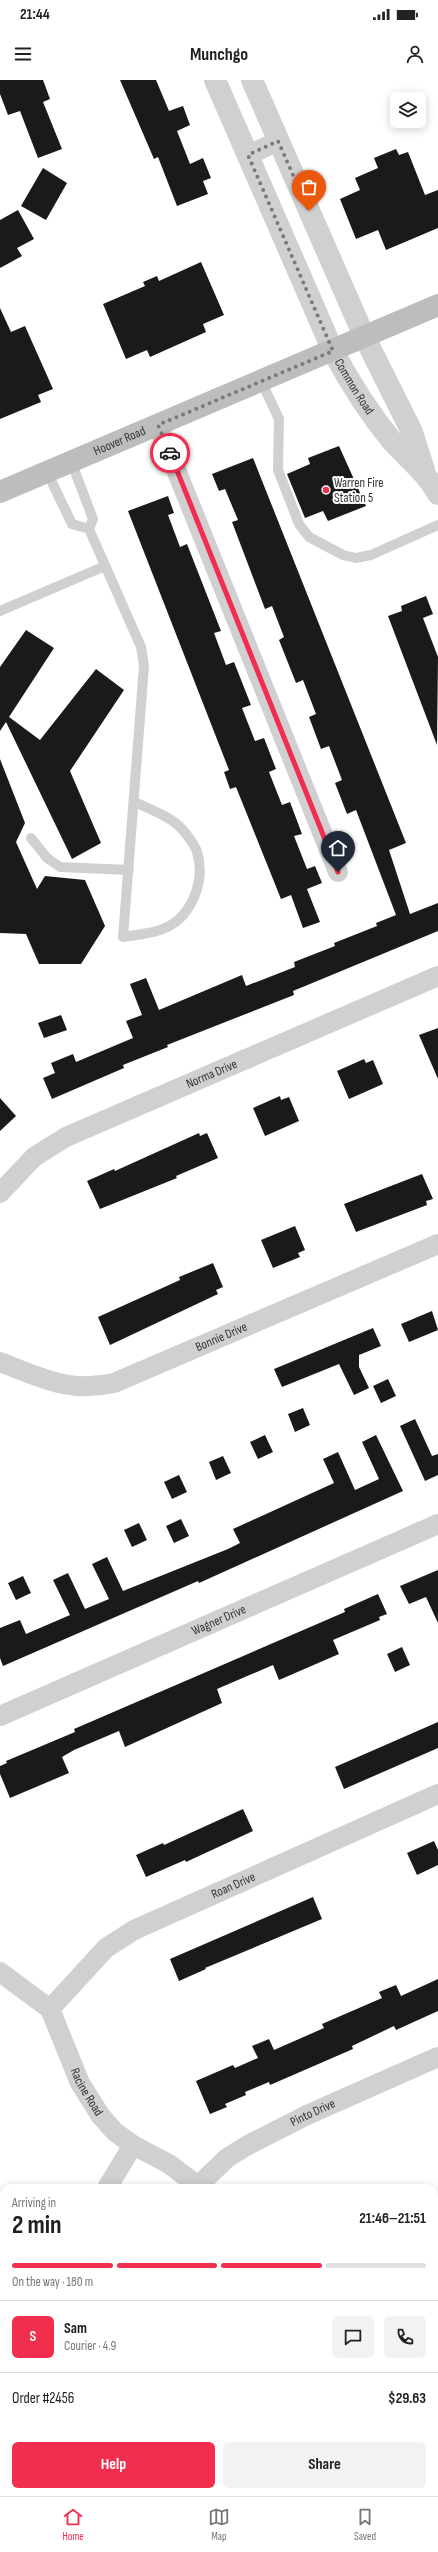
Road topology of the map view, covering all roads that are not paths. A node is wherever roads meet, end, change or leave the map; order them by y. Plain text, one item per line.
1 (216, 80) edge
2 (252, 80) edge
3 (278, 141) junction
4 (248, 155) junction
5 (438, 305) edge
6 (364, 336) junction
7 (333, 351) junction
8 (261, 381) junction
9 (158, 425) junction
10 (71, 461) junction
11 (47, 472) junction
12 (434, 484) edge
13 (0, 492) edge
14 (438, 525) edge
15 (89, 529) junction
16 (105, 566) junction
17 (0, 611) edge
18 (134, 802) junction
19 (30, 838) dead end
20 (129, 870) junction
21 (338, 872) dead end
22 (438, 976) edge
23 (0, 1193) edge
24 (438, 1244) edge
25 (0, 1362) edge
26 (438, 1524) edge
27 (0, 1716) edge
28 (438, 1794) edge
29 (0, 1972) edge
30 (50, 2009) junction
31 (438, 2057) edge
32 (133, 2145) junction
33 (109, 2184) edge
34 (196, 2184) edge
35 (203, 2184) edge

1 - 4 street, Common Road
2 - 3 street, Common Road
3 - 4 street
3 - 6 street, Common Road
4 - 7 street, Common Road
5 - 6 main road, Hoover Road
6 - 7 main road, Hoover Road
6 - 12 street, Common Road
7 - 8 main road, Hoover Road
7 - 12 street, Common Road
8 - 9 main road, Hoover Road
8 - 14 lane
9 - 10 main road, Hoover Road
9 - 21 street
10 - 11 main road, Hoover Road
10 - 15 lane
11 - 13 main road, Hoover Road
11 - 15 lane
15 - 16 lane
16 - 17 lane
16 - 18 lane
18 - 20 lane
18 - 20 lane
19 - 20 lane
22 - 23 street, Norma Drive
24 - 25 street, Bonnie Drive
26 - 27 street, Wagner Drive
28 - 30 street, Roan Drive
29 - 30 street, Racine Road
30 - 32 street, Racine Road
31 - 35 street, Pinto Drive
32 - 33 street
32 - 34 street, Racine Road

